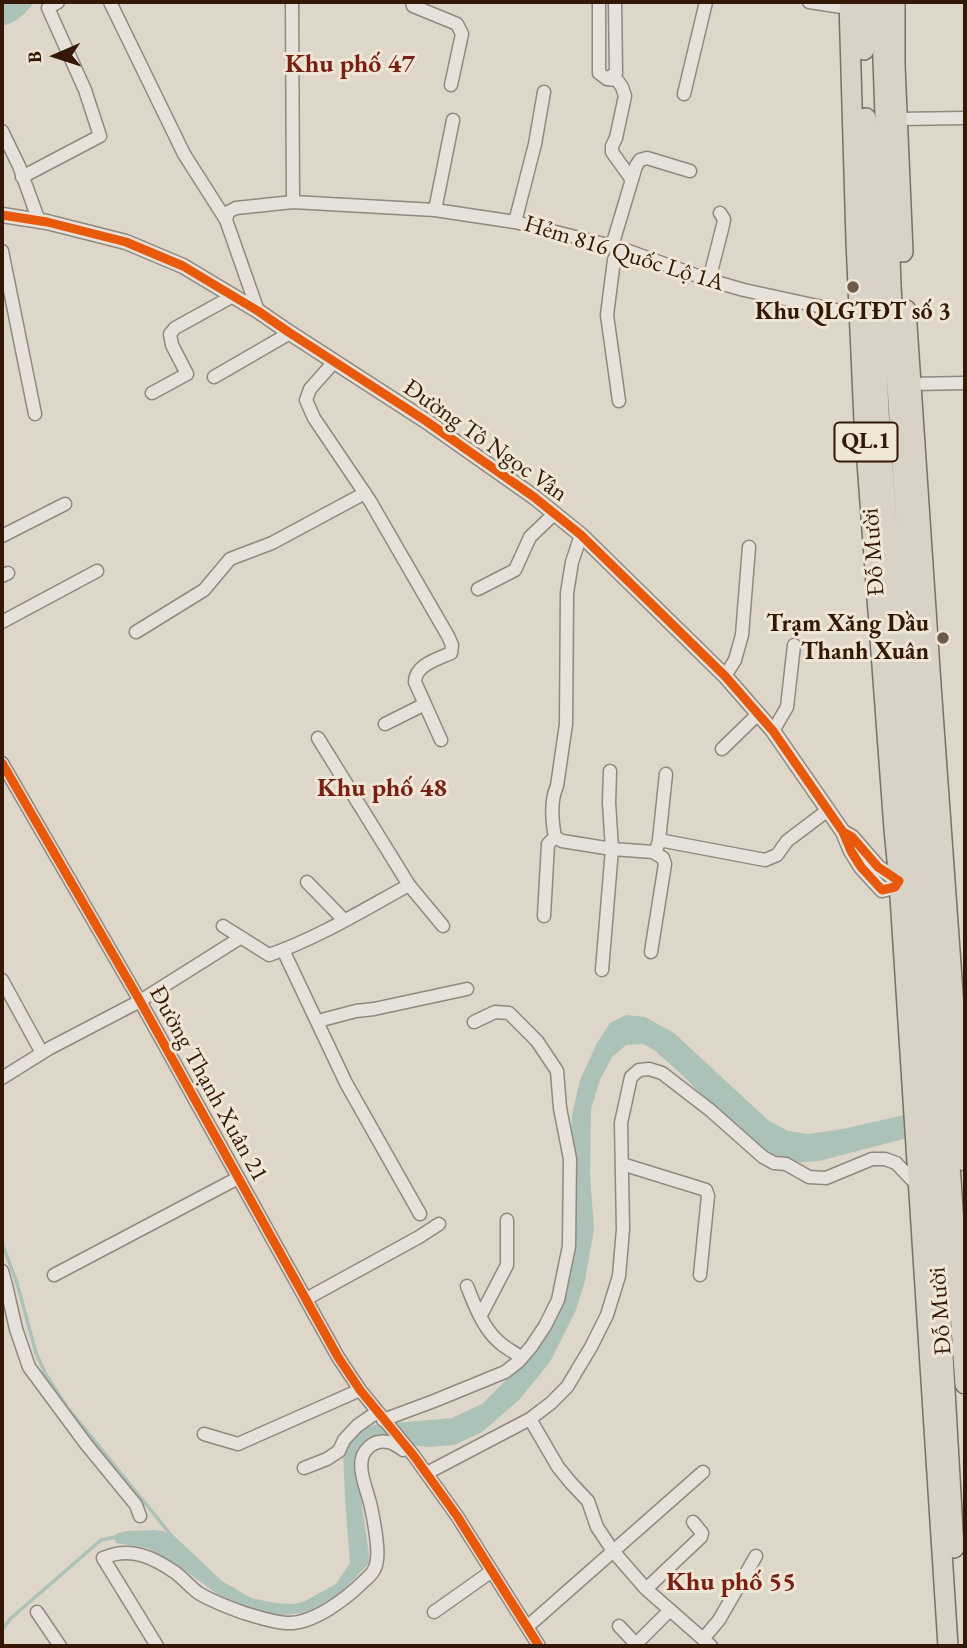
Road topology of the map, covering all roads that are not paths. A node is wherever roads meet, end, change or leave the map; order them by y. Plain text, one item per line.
1 (58, 2) edge
2 (110, 2) edge
3 (292, 2) edge
4 (412, 2) edge
5 (598, 2) edge
6 (615, 2) edge
7 (705, 2) edge
8 (809, 2) edge
9 (881, 2) edge
10 (895, 2) edge
11 (854, 4) edge
12 (607, 79) junction
13 (451, 85) dead end
14 (544, 92) dead end
15 (684, 94) dead end
16 (965, 118) edge
17 (891, 119) junction
18 (453, 120) dead end
19 (2, 131) edge
20 (690, 171) dead end
21 (22, 177) junction
22 (632, 180) junction
23 (293, 202) junction
24 (435, 210) junction
25 (720, 213) dead end
26 (2, 215) edge
27 (226, 220) junction
28 (39, 221) junction
29 (515, 222) junction
30 (616, 247) junction
31 (2, 251) edge
32 (709, 280) junction
33 (233, 296) junction
34 (258, 311) junction
35 (859, 315) junction
36 (290, 333) junction
37 (334, 362) junction
38 (214, 377) dead end
39 (965, 383) edge
40 (911, 384) junction
41 (152, 393) dead end
42 (619, 401) dead end
43 (35, 414) dead end
44 (365, 493) junction
45 (65, 503) dead end
46 (555, 513) junction
47 (581, 535) junction
48 (2, 536) edge
49 (750, 547) dead end
50 (97, 571) dead end
51 (478, 589) dead end
52 (2, 622) edge
53 (136, 632) dead end
54 (794, 645) dead end
55 (725, 676) junction
56 (425, 704) junction
57 (758, 714) junction
58 (385, 724) dead end
59 (773, 732) junction
60 (318, 738) dead end
61 (442, 740) dead end
62 (722, 749) dead end
63 (2, 763) edge
64 (610, 771) dead end
65 (666, 774) dead end
66 (828, 810) junction
67 (555, 837) junction
68 (659, 840) junction
69 (612, 849) junction
70 (653, 852) junction
71 (307, 882) dead end
72 (914, 882) junction
73 (409, 884) junction
74 (901, 912) junction
75 (544, 916) dead end
76 (344, 920) junction
77 (223, 926) dead end
78 (443, 926) dead end
79 (916, 928) junction
80 (240, 938) junction
81 (283, 950) junction
82 (650, 952) dead end
83 (602, 970) dead end
84 (2, 980) edge
85 (467, 989) dead end
86 (140, 1001) junction
87 (318, 1021) junction
88 (474, 1022) dead end
89 (42, 1053) junction
90 (2, 1077) edge
91 (937, 1100) junction
92 (945, 1146) edge
93 (622, 1164) junction
94 (238, 1178) junction
95 (918, 1186) junction
96 (420, 1214) dead end
97 (507, 1220) dead end
98 (439, 1224) dead end
99 (2, 1271) edge
100 (54, 1275) dead end
101 (701, 1275) dead end
102 (467, 1286) dead end
103 (306, 1299) junction
104 (481, 1315) junction
105 (522, 1357) junction
106 (965, 1384) edge
107 (360, 1390) junction
108 (382, 1418) junction
109 (530, 1419) junction
110 (204, 1434) dead end
111 (415, 1458) junction
112 (304, 1468) dead end
113 (703, 1472) dead end
114 (427, 1473) junction
115 (140, 1516) dead end
116 (692, 1522) dead end
117 (613, 1551) junction
118 (756, 1556) dead end
119 (492, 1571) junction
120 (646, 1589) junction
121 (670, 1610) junction
122 (37, 1612) dead end
123 (434, 1612) dead end
124 (620, 1626) dead end
125 (527, 1627) junction
126 (707, 1643) edge
127 (60, 1646) edge
128 (157, 1646) edge
129 (539, 1646) edge
130 (948, 1646) edge
131 (959, 1646) edge

1 - 21 street
2 - 27 street
3 - 23 street
4 - 13 street
5 - 12 street
6 - 12 street
7 - 15 street
8 - 11 street
9 - 17 highway, Đỗ Mười / QL.1
10 - 17 highway, Đỗ Mười / QL.1
11 - 35 highway, Đỗ Mười / QL.1
11 - 72 highway, Đỗ Mười / QL.1
12 - 22 street
14 - 29 street
16 - 17 street
17 - 40 highway, Đỗ Mười / QL.1
17 - 72 highway, Đỗ Mười / QL.1
18 - 24 street
19 - 21 street
20 - 22 street
21 - 28 street
22 - 30 street
23 - 24 street, Hẻm 816 Quốc Lộ 1A
23 - 27 street, Hẻm 816 Quốc Lộ 1A
24 - 29 street, Hẻm 816 Quốc Lộ 1A
25 - 32 street
26 - 28 street, Đường Tô Ngọc Vân
27 - 34 street
28 - 33 street, Đường Tô Ngọc Vân
29 - 30 street, Hẻm 816 Quốc Lộ 1A
30 - 32 street, Hẻm 816 Quốc Lộ 1A
30 - 42 street
31 - 43 street
32 - 35 street, Hẻm 816 Quốc Lộ 1A
33 - 34 street, Đường Tô Ngọc Vân
33 - 41 street
34 - 36 street, Đường Tô Ngọc Vân
35 - 72 highway, Đỗ Mười / QL.1
36 - 37 street, Đường Tô Ngọc Vân
36 - 38 street
37 - 44 street
37 - 46 street, Đường Tô Ngọc Vân
39 - 40 street
40 - 72 highway, Đỗ Mười / QL.1
44 - 53 street
44 - 56 street
45 - 48 street
46 - 47 street, Đường Tô Ngọc Vân
46 - 51 street
47 - 55 street, Đường Tô Ngọc Vân
47 - 67 street
49 - 55 street
50 - 52 street
54 - 59 street
55 - 57 street, Đường Tô Ngọc Vân
56 - 58 street
56 - 61 street
57 - 59 street, Đường Tô Ngọc Vân
57 - 62 street
59 - 66 street, Đường Tô Ngọc Vân
60 - 73 street
63 - 86 street, Đường Thạnh Xuân 21
64 - 69 street
65 - 68 street
66 - 68 street
66 - 72 street, Đường Tô Ngọc Vân
67 - 69 street
67 - 75 street
68 - 70 street
69 - 70 street
69 - 83 street
70 - 82 street
71 - 76 street
72 - 74 highway, Đỗ Mười / QL.1
72 - 79 highway, Đỗ Mười / QL.1
72 - 91 highway, Đỗ Mười / QL.1
73 - 76 street
73 - 78 street
74 - 79 highway
74 - 91 highway, Đỗ Mười / QL.1
76 - 81 street
77 - 80 street
79 - 91 highway, Đỗ Mười / QL.1
80 - 81 street
80 - 86 street
81 - 87 street
84 - 89 street
85 - 87 street
86 - 89 street
86 - 94 street, Đường Thạnh Xuân 21
87 - 96 street
88 - 105 street
89 - 90 street
91 - 92 highway, QL.1
91 - 92 highway, QL.1
92 - 95 highway, Đỗ Mười / QL.1
92 - 106 highway, Đỗ Mười / QL.1
92 - 131 highway, Đỗ Mười / QL.1
93 - 95 street
93 - 101 street
93 - 109 street
94 - 100 street
94 - 103 street, Đường Thạnh Xuân 21
95 - 130 highway, Đỗ Mười / QL.1
97 - 104 street
98 - 103 street
99 - 115 street
102 - 104 street
103 - 107 street, Đường Thạnh Xuân 21
104 - 105 street
105 - 108 street
107 - 108 street, Đường Thạnh Xuân 21
107 - 110 street
108 - 111 street, Đường Thạnh Xuân 21
108 - 112 street
109 - 114 street
109 - 117 street
111 - 114 street
111 - 128 street
113 - 117 street
114 - 119 street
116 - 120 street
117 - 120 street
117 - 125 street
118 - 126 street
119 - 123 street
119 - 125 street
120 - 121 street
121 - 124 street
121 - 126 street
122 - 127 street
125 - 129 street

